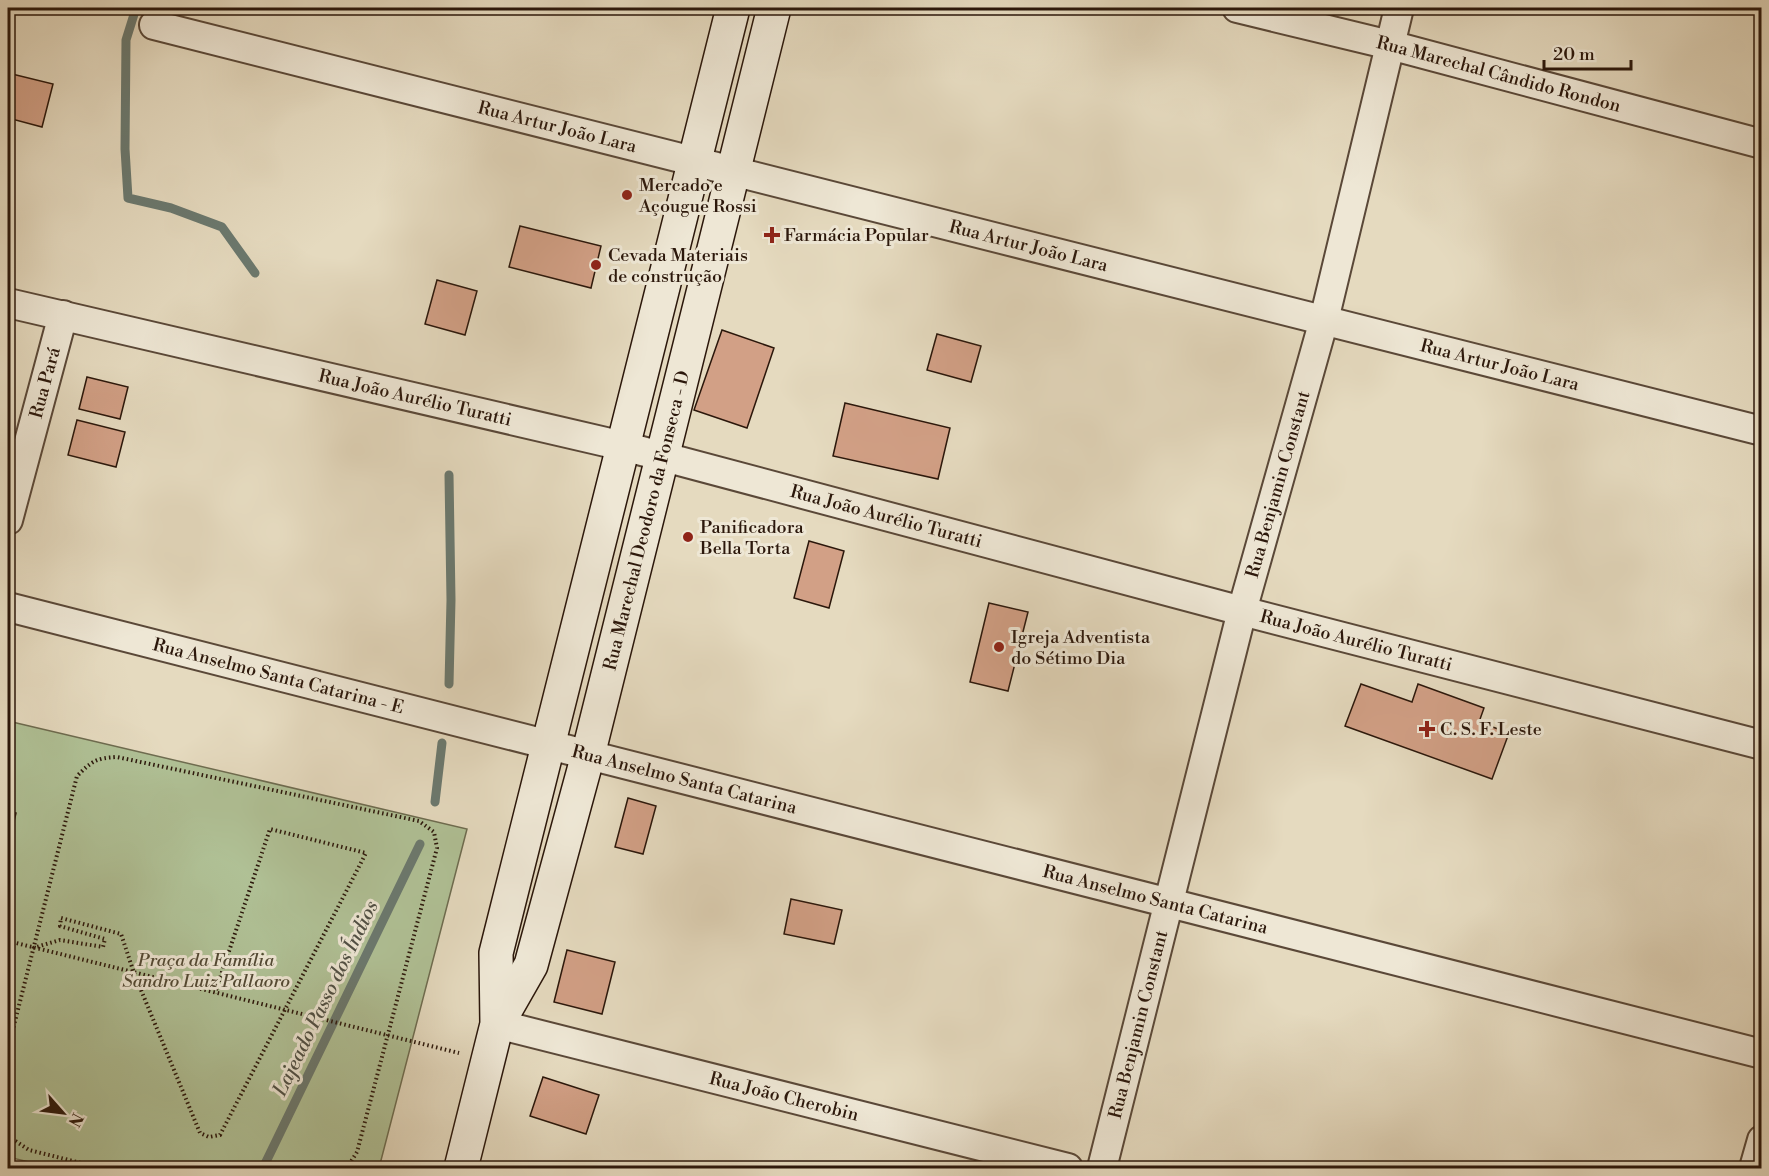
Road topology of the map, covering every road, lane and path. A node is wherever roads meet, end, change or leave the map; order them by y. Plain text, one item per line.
1 (733, 8) edge
2 (774, 8) edge
3 (1236, 8) edge
4 (1399, 8) edge
5 (154, 25) dead end
6 (1390, 45) junction
7 (1761, 144) edge
8 (694, 162) junction
9 (734, 172) junction
10 (8, 303) edge
11 (63, 315) junction
12 (1324, 320) junction
13 (1761, 431) edge
14 (623, 446) junction
15 (662, 456) junction
16 (8, 520) edge
17 (8, 607) edge
18 (1242, 611) junction
19 (1761, 745) edge
20 (549, 746) junction
21 (588, 755) junction
22 (1168, 903) junction
23 (8, 941) edge
24 (33, 948) junction
25 (134, 973) junction
26 (215, 993) junction
27 (285, 1010) junction
28 (497, 1024) junction
29 (388, 1035) junction
30 (8, 1049) edge
31 (1761, 1054) edge
32 (489, 1060) junction
33 (8, 1136) edge
34 (1761, 1140) edge
35 (101, 1168) edge
36 (347, 1168) edge
37 (461, 1168) edge
38 (1068, 1168) edge
39 (1102, 1168) edge
40 (1754, 1168) edge

1 - 8 street, Rua Marechal Deodoro da Fonseca - D
2 - 9 street, Rua Marechal Deodoro da Fonseca - D
3 - 6 street, Rua Marechal Cândido Rondon
4 - 6 street, Rua Benjamin Constant
5 - 8 street, Rua Artur João Lara
6 - 7 street, Rua Marechal Cândido Rondon
6 - 12 street, Rua Benjamin Constant
8 - 9 street, Rua Artur João Lara
8 - 14 street, Rua Marechal Deodoro da Fonseca - D
9 - 12 street, Rua Artur João Lara
9 - 15 street, Rua Marechal Deodoro da Fonseca - D
10 - 11 street, Rua João Aurélio Turatti
11 - 14 street, Rua João Aurélio Turatti
11 - 16 street, Rua Pará
12 - 13 street, Rua Artur João Lara
12 - 18 street, Rua Benjamin Constant
14 - 15 street, Rua João Aurélio Turatti
14 - 20 street, Rua Marechal Deodoro da Fonseca - D
15 - 18 street, Rua João Aurélio Turatti
15 - 21 street, Rua Marechal Deodoro da Fonseca - D
17 - 20 street, Rua Anselmo Santa Catarina - E
18 - 19 street, Rua João Aurélio Turatti
18 - 22 street, Rua Benjamin Constant
20 - 21 street, Rua Anselmo Santa Catarina
20 - 28 street, Rua Marechal Deodoro da Fonseca - D
21 - 22 street, Rua Anselmo Santa Catarina
21 - 28 street, Rua Marechal Deodoro da Fonseca - D
22 - 31 street, Rua Anselmo Santa Catarina
22 - 39 street, Rua Benjamin Constant
23 - 24 path
24 - 25 path
24 - 25 path
24 - 29 path
24 - 30 path
25 - 26 path
25 - 27 path
26 - 27 path
26 - 27 path
27 - 29 path
28 - 32 street, Rua Marechal Deodoro da Fonseca - D
28 - 38 street, Rua João Cherobin
29 - 32 path
29 - 36 path
32 - 37 street, Rua Marechal Deodoro da Fonseca - D
33 - 35 path
34 - 40 street

